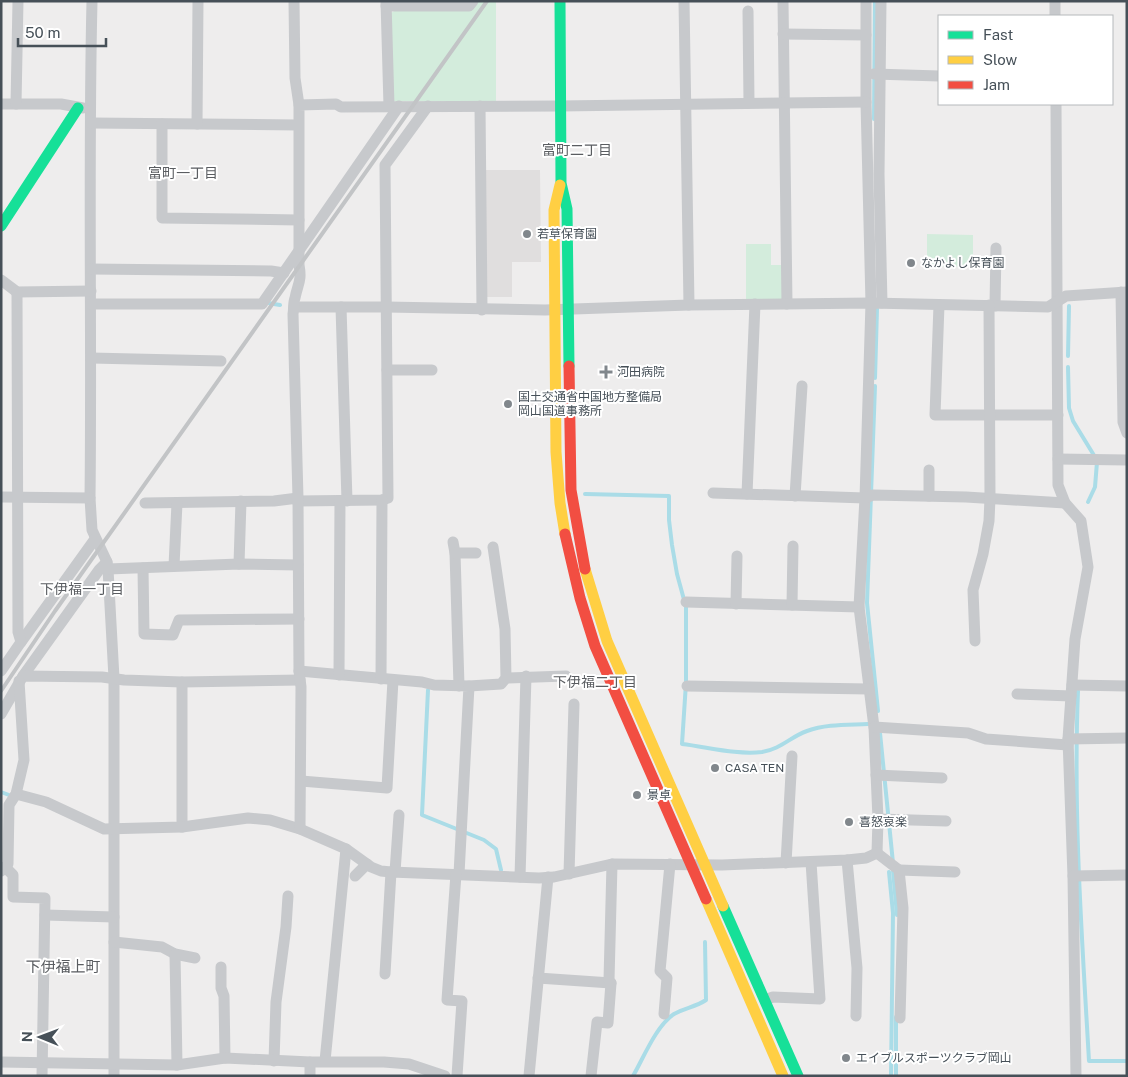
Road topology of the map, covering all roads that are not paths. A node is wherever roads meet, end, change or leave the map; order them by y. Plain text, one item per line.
1 (18, 1) edge
2 (92, 1) edge
3 (198, 1) edge
4 (294, 1) edge
5 (473, 1) edge
6 (560, 1) edge
7 (684, 1) edge
8 (783, 1) edge
9 (866, 1) edge
10 (881, 1) edge
11 (1055, 1) edge
12 (386, 4) edge
13 (748, 11) dead end
14 (1055, 15) edge
15 (783, 34) junction
16 (866, 35) junction
17 (874, 74) junction
18 (938, 76) edge
19 (784, 102) junction
20 (866, 102) junction
21 (749, 103) junction
22 (1, 104) edge
23 (16, 104) junction
24 (686, 104) junction
25 (1056, 105) edge
26 (298, 106) junction
27 (394, 106) junction
28 (428, 106) junction
29 (480, 106) junction
30 (560, 106) junction
31 (78, 108) junction
32 (90, 108) junction
33 (91, 123) junction
34 (162, 124) junction
35 (197, 124) junction
36 (298, 125) junction
37 (561, 183) junction
38 (299, 220) junction
39 (1, 226) edge
40 (996, 248) dead end
41 (299, 250) junction
42 (91, 269) junction
43 (284, 273) junction
44 (1, 280) edge
45 (91, 291) junction
46 (18, 292) junction
47 (1124, 292) edge
48 (1058, 301) junction
49 (877, 303) junction
50 (91, 304) junction
51 (755, 304) junction
52 (787, 304) junction
53 (689, 305) junction
54 (938, 305) junction
55 (992, 306) junction
56 (294, 307) junction
57 (341, 307) junction
58 (386, 307) junction
59 (568, 309) junction
60 (482, 310) junction
61 (554, 310) junction
62 (555, 347) junction
63 (569, 347) junction
64 (91, 358) junction
65 (221, 361) dead end
66 (387, 370) junction
67 (432, 370) dead end
68 (802, 386) dead end
69 (570, 412) junction
70 (556, 413) junction
71 (989, 415) junction
72 (1058, 415) junction
73 (1127, 433) edge
74 (556, 452) junction
75 (570, 452) junction
76 (1058, 459) junction
77 (1127, 460) edge
78 (929, 470) dead end
79 (713, 493) dead end
80 (747, 494) junction
81 (795, 496) junction
82 (869, 496) junction
83 (929, 496) junction
84 (1, 497) edge
85 (18, 497) junction
86 (90, 498) junction
87 (990, 498) junction
88 (298, 500) junction
89 (382, 500) junction
90 (241, 501) junction
91 (343, 501) junction
92 (177, 502) junction
93 (145, 503) dead end
94 (1065, 503) junction
95 (576, 528) junction
96 (563, 531) junction
97 (95, 539) junction
98 (793, 546) dead end
99 (494, 547) dead end
100 (476, 553) dead end
101 (737, 556) dead end
102 (239, 564) junction
103 (584, 564) junction
104 (298, 565) junction
105 (107, 566) junction
106 (174, 566) junction
107 (143, 568) junction
108 (571, 568) junction
109 (686, 602) dead end
110 (736, 604) junction
111 (792, 605) junction
112 (859, 607) junction
113 (298, 619) junction
114 (975, 641) dead end
115 (20, 642) junction
116 (1, 672) edge
117 (300, 675) junction
118 (339, 675) junction
119 (526, 676) junction
120 (566, 676) dead end
121 (114, 678) junction
122 (506, 678) junction
123 (21, 679) junction
124 (381, 679) junction
125 (393, 680) junction
126 (182, 682) junction
127 (464, 686) junction
128 (687, 686) dead end
129 (1127, 686) edge
130 (869, 689) junction
131 (1071, 691) junction
132 (1017, 694) dead end
133 (574, 704) dead end
134 (1, 714) edge
135 (644, 726) junction
136 (877, 727) junction
137 (632, 732) junction
138 (1127, 738) edge
139 (1072, 740) junction
140 (792, 756) dead end
141 (881, 775) junction
142 (942, 778) dead end
143 (301, 781) junction
144 (676, 796) junction
145 (10, 797) edge
146 (663, 802) junction
147 (399, 815) dead end
148 (885, 819) junction
149 (946, 821) dead end
150 (182, 827) junction
151 (300, 829) junction
152 (114, 830) junction
153 (346, 849) junction
154 (877, 853) junction
155 (847, 860) junction
156 (811, 862) junction
157 (786, 863) junction
158 (367, 864) junction
159 (612, 864) junction
160 (670, 864) junction
161 (691, 865) junction
162 (706, 865) junction
163 (894, 866) junction
164 (3, 870) edge
165 (393, 872) junction
166 (955, 872) dead end
167 (458, 874) junction
168 (569, 874) junction
169 (1127, 875) edge
170 (356, 876) dead end
171 (1077, 876) junction
172 (520, 877) junction
173 (548, 877) junction
174 (288, 896) dead end
175 (45, 915) junction
176 (114, 917) junction
177 (731, 922) junction
178 (718, 928) junction
179 (114, 942) junction
180 (175, 954) junction
181 (196, 958) dead end
182 (221, 967) dead end
183 (385, 974) dead end
184 (538, 978) junction
185 (611, 983) junction
186 (765, 1000) junction
187 (752, 1006) junction
188 (664, 1014) dead end
189 (856, 1016) dead end
190 (900, 1018) dead end
191 (225, 1058) junction
192 (274, 1061) junction
193 (324, 1061) junction
194 (1, 1062) edge
195 (42, 1062) junction
196 (310, 1062) junction
197 (177, 1065) junction
198 (116, 1072) edge
199 (797, 1073) edge
200 (42, 1076) edge
201 (310, 1076) edge
202 (445, 1076) edge
203 (457, 1076) edge
204 (530, 1076) edge
205 (591, 1076) edge
206 (784, 1076) edge
207 (1076, 1076) edge

1 - 23 street
2 - 32 street
3 - 35 street
4 - 26 street
5 - 12 street
6 - 30 street
7 - 24 street
8 - 15 street
9 - 16 street
10 - 17 street
11 - 14 street
12 - 27 street
13 - 21 street
15 - 16 street
15 - 19 street
16 - 17 street
17 - 18 street
17 - 20 street
17 - 49 street
19 - 20 street
19 - 21 street
19 - 52 street
20 - 49 street
21 - 24 street
22 - 23 street
23 - 31 street
24 - 30 street
24 - 53 street
25 - 48 street
26 - 27 street
26 - 36 street
27 - 28 street
27 - 41 street
28 - 29 street
28 - 58 street
29 - 30 street
29 - 60 street
30 - 37 street
31 - 32 street
31 - 39 street
32 - 33 street
33 - 34 street
33 - 42 street
34 - 35 street
34 - 38 street
35 - 36 street
36 - 38 street
37 - 59 street
37 - 61 street
38 - 41 street
40 - 55 street
41 - 43 street
41 - 56 street
42 - 43 street
42 - 45 street
43 - 50 street
44 - 46 street
45 - 46 street
45 - 50 street
46 - 85 street
47 - 48 street
47 - 73 street
48 - 55 street
48 - 72 street
49 - 52 street
49 - 54 street
49 - 82 street
50 - 64 street
51 - 52 street
51 - 53 street
51 - 80 street
53 - 59 street
54 - 55 street
54 - 71 street
55 - 71 street
56 - 57 street
56 - 88 street
57 - 58 street
57 - 91 street
58 - 60 street
58 - 66 street
59 - 61 street
59 - 63 street
60 - 61 street
61 - 62 street
62 - 63 street
62 - 70 street
63 - 69 street
64 - 65 street
64 - 86 street
66 - 67 street
66 - 89 street
68 - 81 street
69 - 70 street
69 - 75 street
70 - 74 street
71 - 72 street
71 - 87 street
72 - 76 street
74 - 75 street
74 - 96 street
75 - 95 street
76 - 77 street
76 - 94 street
78 - 83 street
79 - 80 street
80 - 81 street
81 - 82 street
82 - 83 street
82 - 112 street
83 - 87 street
84 - 85 street
85 - 86 street
85 - 115 street
86 - 97 street
87 - 94 street
87 - 114 street
88 - 90 street
88 - 91 street
88 - 104 street
89 - 91 street
89 - 124 street
90 - 92 street
90 - 102 street
91 - 118 street
92 - 93 street
92 - 106 street
94 - 131 street
95 - 96 street
95 - 103 street
96 - 108 street
97 - 105 street
97 - 115 street
98 - 111 street
99 - 122 street
100 - 127 street
101 - 110 street
102 - 104 street
102 - 106 street
103 - 108 street
103 - 135 street
104 - 113 street
105 - 107 street
105 - 121 street
105 - 123 street
106 - 107 street
107 - 113 street
108 - 137 street
109 - 110 street
110 - 111 street
111 - 112 street
112 - 130 street
113 - 117 street
115 - 116 street
116 - 123 street
117 - 118 street
117 - 126 street
117 - 143 street
118 - 124 street
119 - 120 street
119 - 122 street
119 - 172 street
121 - 123 street
121 - 126 street
121 - 152 street
122 - 127 street
123 - 134 street
123 - 145 street
124 - 125 street
125 - 127 street
125 - 143 street
126 - 150 street
127 - 167 street
128 - 130 street
129 - 131 street
130 - 136 street
131 - 132 street
131 - 139 street
133 - 168 street
135 - 137 street
135 - 144 street
136 - 139 street
136 - 141 street
137 - 146 street
138 - 139 street
139 - 171 street
140 - 157 street
141 - 142 street
141 - 148 street
143 - 151 street
144 - 146 street
144 - 162 street
145 - 152 street
145 - 164 street
146 - 161 street
147 - 165 street
148 - 149 street
148 - 154 street
150 - 151 street
150 - 152 street
151 - 153 street
152 - 176 street
153 - 158 street
153 - 193 street
154 - 155 street
154 - 163 street
155 - 156 street
155 - 189 street
156 - 157 street
156 - 186 street
157 - 162 street
158 - 165 street
158 - 170 street
159 - 160 street
159 - 168 street
159 - 185 street
160 - 161 street
160 - 188 street
161 - 162 street
161 - 178 street
162 - 177 street
163 - 166 street
163 - 190 street
164 - 175 street
165 - 167 street
165 - 183 street
167 - 172 street
167 - 203 street
168 - 173 street
169 - 171 street
171 - 207 street
172 - 173 street
173 - 184 street
174 - 192 street
175 - 176 street
175 - 195 street
176 - 179 street
177 - 178 street
177 - 186 street
178 - 187 street
179 - 180 street
179 - 198 street
180 - 181 street
180 - 197 street
182 - 191 street
184 - 185 street
184 - 204 street
185 - 205 street
186 - 187 street
186 - 199 street
187 - 206 street
191 - 192 street
191 - 197 street
192 - 196 street
193 - 196 street
193 - 202 street
194 - 195 street
195 - 198 street
195 - 200 street
196 - 201 street
197 - 198 street
199 - 206 street

